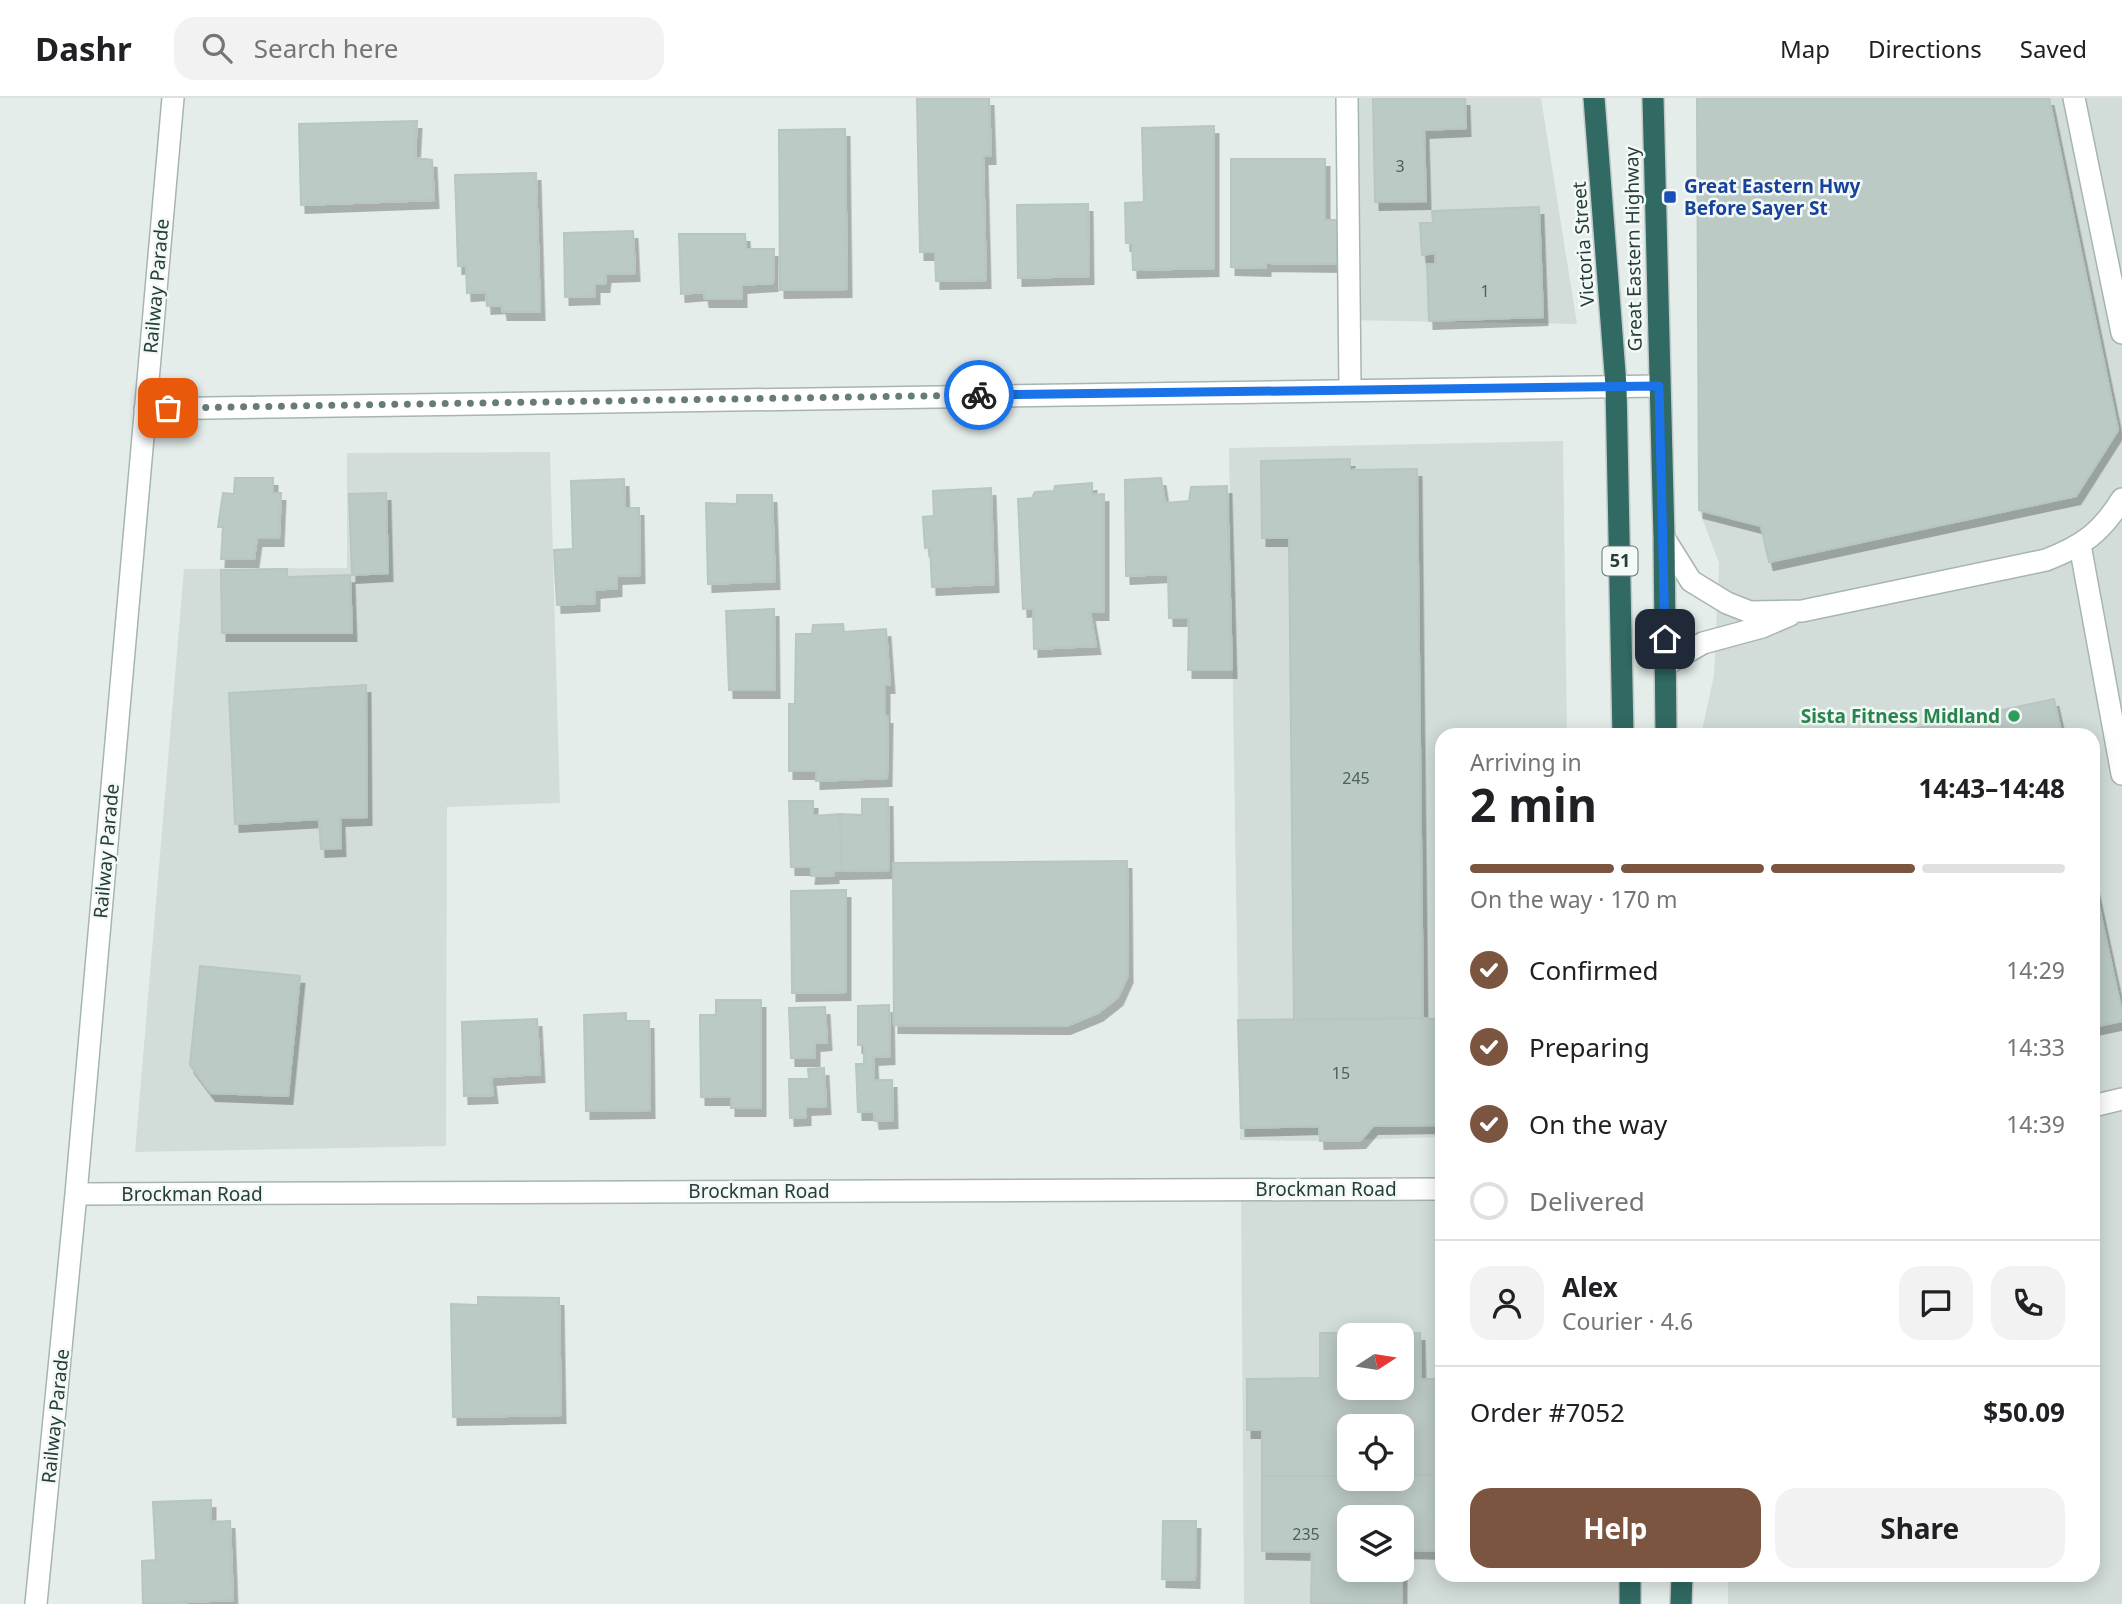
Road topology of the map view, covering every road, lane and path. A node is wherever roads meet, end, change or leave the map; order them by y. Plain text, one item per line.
1 (173, 98) edge
2 (1347, 98) edge
3 (1594, 98) edge
4 (1653, 98) edge
5 (2074, 98) edge
6 (2122, 333) edge
7 (1616, 386) junction
8 (1659, 386) junction
9 (1350, 389) junction
10 (145, 409) junction
11 (2122, 499) edge
12 (1664, 538) junction
13 (2080, 545) junction
14 (1802, 611) junction
15 (1665, 665) junction
16 (1623, 728) edge
17 (1666, 728) edge
18 (2122, 774) edge
19 (2122, 1099) edge
20 (2100, 1104) edge
21 (1435, 1189) edge
22 (76, 1194) junction
23 (1630, 1582) edge
24 (1682, 1582) edge
25 (36, 1604) edge
26 (1630, 1604) edge
27 (1681, 1604) edge

1 - 10 street, Railway Parade
2 - 9 street
3 - 7 highway, Victoria Street / 51
4 - 8 highway, Great Eastern Highway / 51
5 - 6 street
7 - 8 street
7 - 9 street
7 - 16 highway, 51
8 - 12 highway, Great Eastern Highway / 51
9 - 10 street
10 - 22 street, Railway Parade
11 - 13 street
12 - 14 street
12 - 15 highway, Great Eastern Highway / 51
13 - 14 street
13 - 18 street
14 - 15 street
15 - 17 highway, Great Eastern Highway / 51
19 - 20 street
21 - 22 street, Brockman Road
22 - 25 street, Railway Parade
23 - 26 highway
24 - 27 highway

